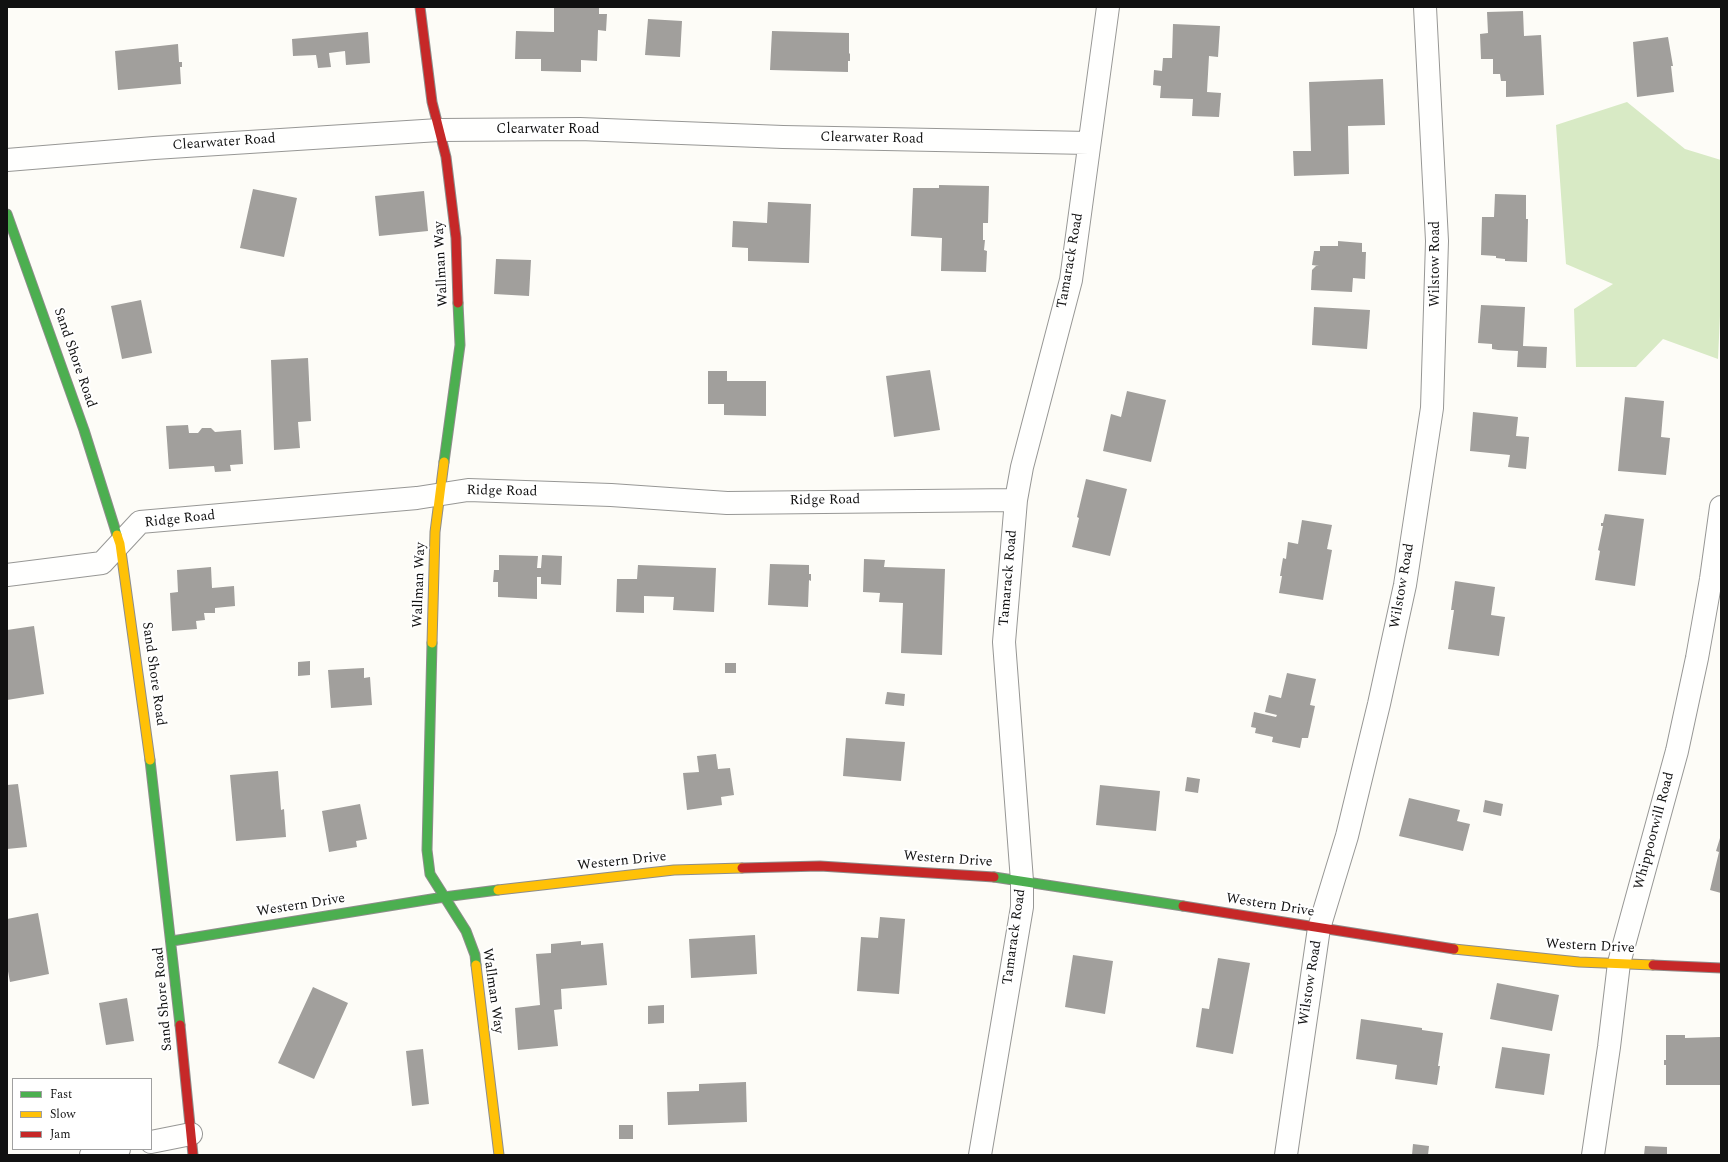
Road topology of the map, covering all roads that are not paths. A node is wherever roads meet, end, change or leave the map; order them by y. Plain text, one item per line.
1 (420, 7) edge
2 (1108, 7) edge
3 (1425, 7) edge
4 (439, 130) junction
5 (1090, 143) junction
6 (7, 160) edge
7 (7, 214) edge
8 (440, 495) junction
9 (1016, 500) junction
10 (1721, 507) edge
11 (120, 544) junction
12 (7, 575) edge
13 (1022, 881) junction
14 (444, 897) junction
15 (1320, 928) junction
16 (172, 942) junction
17 (1619, 963) junction
18 (1721, 968) edge
19 (152, 1142) edge
20 (192, 1144) edge
21 (114, 1150) edge
22 (91, 1155) edge
23 (499, 1155) edge
24 (980, 1155) edge
25 (1286, 1155) edge
26 (1593, 1155) edge

1 - 4 street, Wallman Way
2 - 5 street, Tamarack Road
3 - 15 street, Wilstow Road
4 - 5 street, Clearwater Road
4 - 6 street, Clearwater Road
4 - 8 street, Wallman Way
5 - 9 street, Tamarack Road
7 - 11 street, Sand Shore Road
8 - 9 street, Ridge Road
8 - 11 street, Ridge Road
8 - 14 street, Wallman Way
9 - 13 street, Tamarack Road
10 - 17 street, Whippoorwill Road
11 - 12 street, Ridge Road
11 - 16 street, Sand Shore Road
13 - 14 street, Western Drive
13 - 15 street, Western Drive
13 - 24 street, Tamarack Road
14 - 16 street, Western Drive
14 - 23 street, Wallman Way
15 - 17 street, Western Drive
15 - 25 street, Wilstow Road
16 - 20 street, Sand Shore Road
17 - 18 street, Western Drive
17 - 26 street, Whippoorwill Road
19 - 20 street
21 - 22 street

